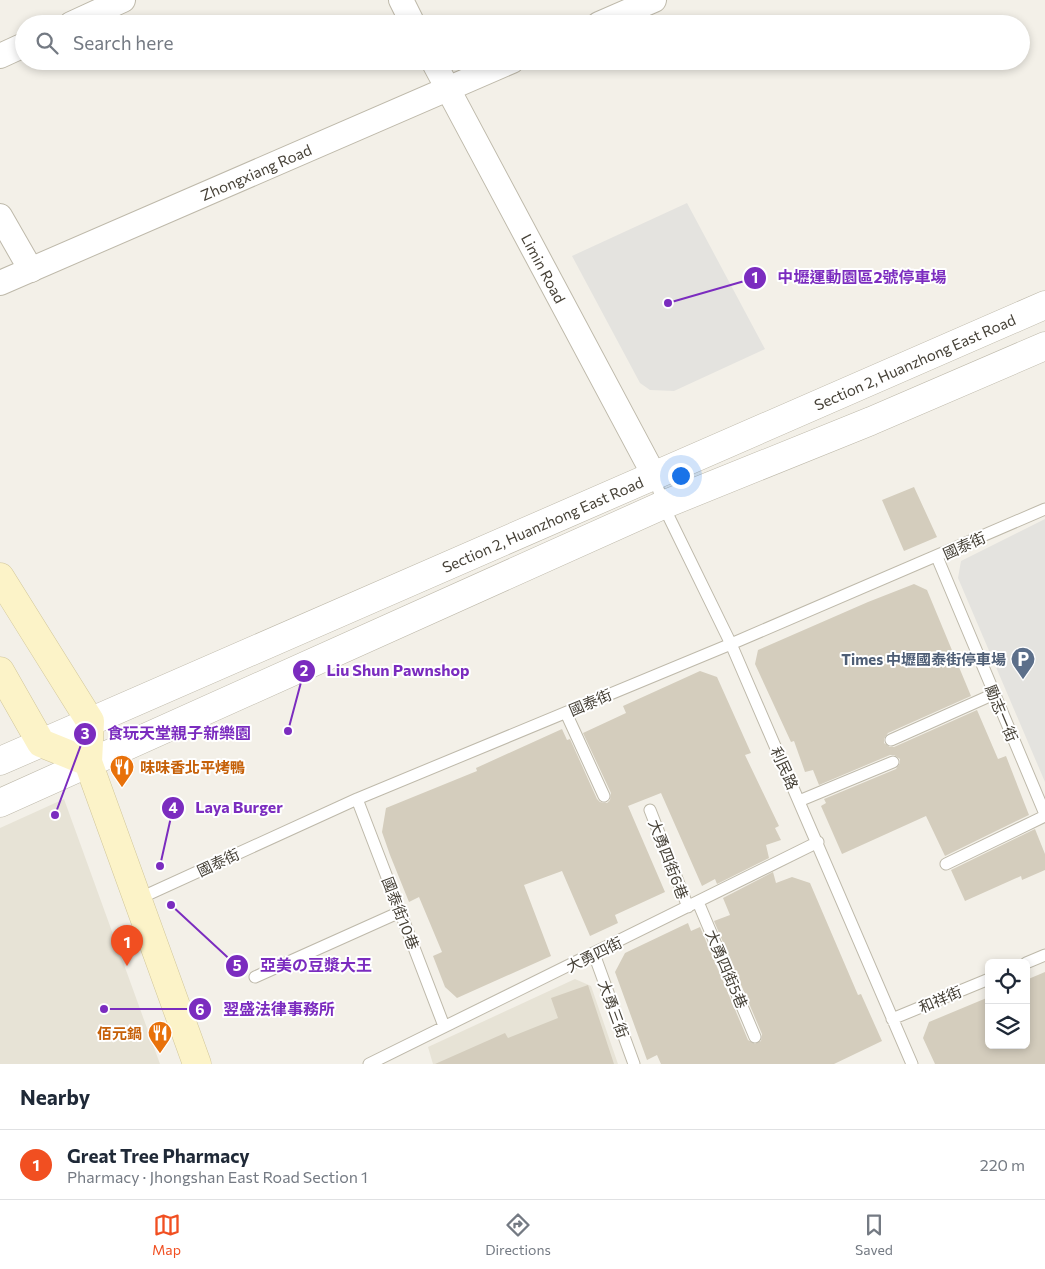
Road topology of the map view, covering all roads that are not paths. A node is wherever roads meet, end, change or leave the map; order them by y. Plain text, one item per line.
1 (123, 0) edge
2 (400, 0) edge
3 (654, 0) edge
4 (90, 15) edge
5 (408, 15) edge
6 (620, 15) edge
7 (15, 49) edge
8 (0, 56) edge
9 (438, 70) edge
10 (491, 70) edge
11 (447, 89) junction
12 (0, 216) edge
13 (31, 270) junction
14 (0, 283) edge
15 (1045, 305) edge
16 (1045, 346) edge
17 (654, 475) junction
18 (663, 505) junction
19 (1045, 509) edge
20 (937, 557) junction
21 (0, 577) edge
22 (731, 644) junction
23 (0, 671) edge
24 (994, 694) junction
25 (566, 712) junction
26 (90, 722) junction
27 (891, 740) dead end
28 (41, 743) junction
29 (0, 761) edge
30 (88, 762) junction
31 (893, 762) dead end
32 (604, 796) dead end
33 (357, 799) junction
34 (799, 801) junction
35 (0, 803) edge
36 (650, 810) dead end
37 (1045, 815) edge
38 (818, 842) junction
39 (946, 864) dead end
40 (138, 899) junction
41 (693, 905) junction
42 (400, 912) junction
43 (594, 954) junction
44 (1045, 955) edge
45 (1030, 961) edge
46 (254, 977) dead end
47 (985, 980) edge
48 (892, 1019) junction
49 (444, 1026) junction
50 (755, 1037) dead end
51 (198, 1064) edge
52 (369, 1064) edge
53 (634, 1064) edge
54 (912, 1064) edge

1 - 4 street
2 - 5 street
3 - 6 street
7 - 8 street
9 - 11 street, Limin Road
10 - 11 street, Zhongxiang Road
11 - 13 street, Zhongxiang Road
11 - 17 street, Limin Road
12 - 13 street
13 - 14 street, Zhongxiang Road
15 - 17 street, Section 2, Huanzhong East Road
16 - 18 street
17 - 18 lane, 利民路
17 - 26 street, Section 2, Huanzhong East Road
18 - 22 lane, 利民路
18 - 30 street
19 - 20 lane, 國泰街
20 - 22 lane, 國泰街
20 - 24 lane, 勵志一街
21 - 26 main road
22 - 25 lane, 國泰街
22 - 34 lane, 利民路
23 - 28 main road
24 - 27 lane
24 - 37 lane, 勵志一街
25 - 32 lane
25 - 33 lane, 國泰街
26 - 28 street, Section 2, Huanzhong East Road
26 - 30 main road
28 - 29 street, Section 2, Huanzhong East Road
28 - 30 main road
30 - 35 street
30 - 40 main road
31 - 34 lane
33 - 40 lane, 國泰街
33 - 42 lane, 國泰街10巷
34 - 38 lane, 利民路
36 - 41 lane, 大勇四街6巷
37 - 39 lane
38 - 41 lane, 大勇四街
38 - 48 lane, 利民路
40 - 51 main road
41 - 43 lane, 大勇四街
41 - 50 lane, 大勇四街5巷
42 - 46 lane
42 - 49 lane, 國泰街10巷
43 - 49 lane, 大勇四街
43 - 53 lane, 大勇三街
44 - 45 lane
47 - 48 lane, 和祥街
48 - 54 lane, 利民路
49 - 52 lane, 大勇四街

